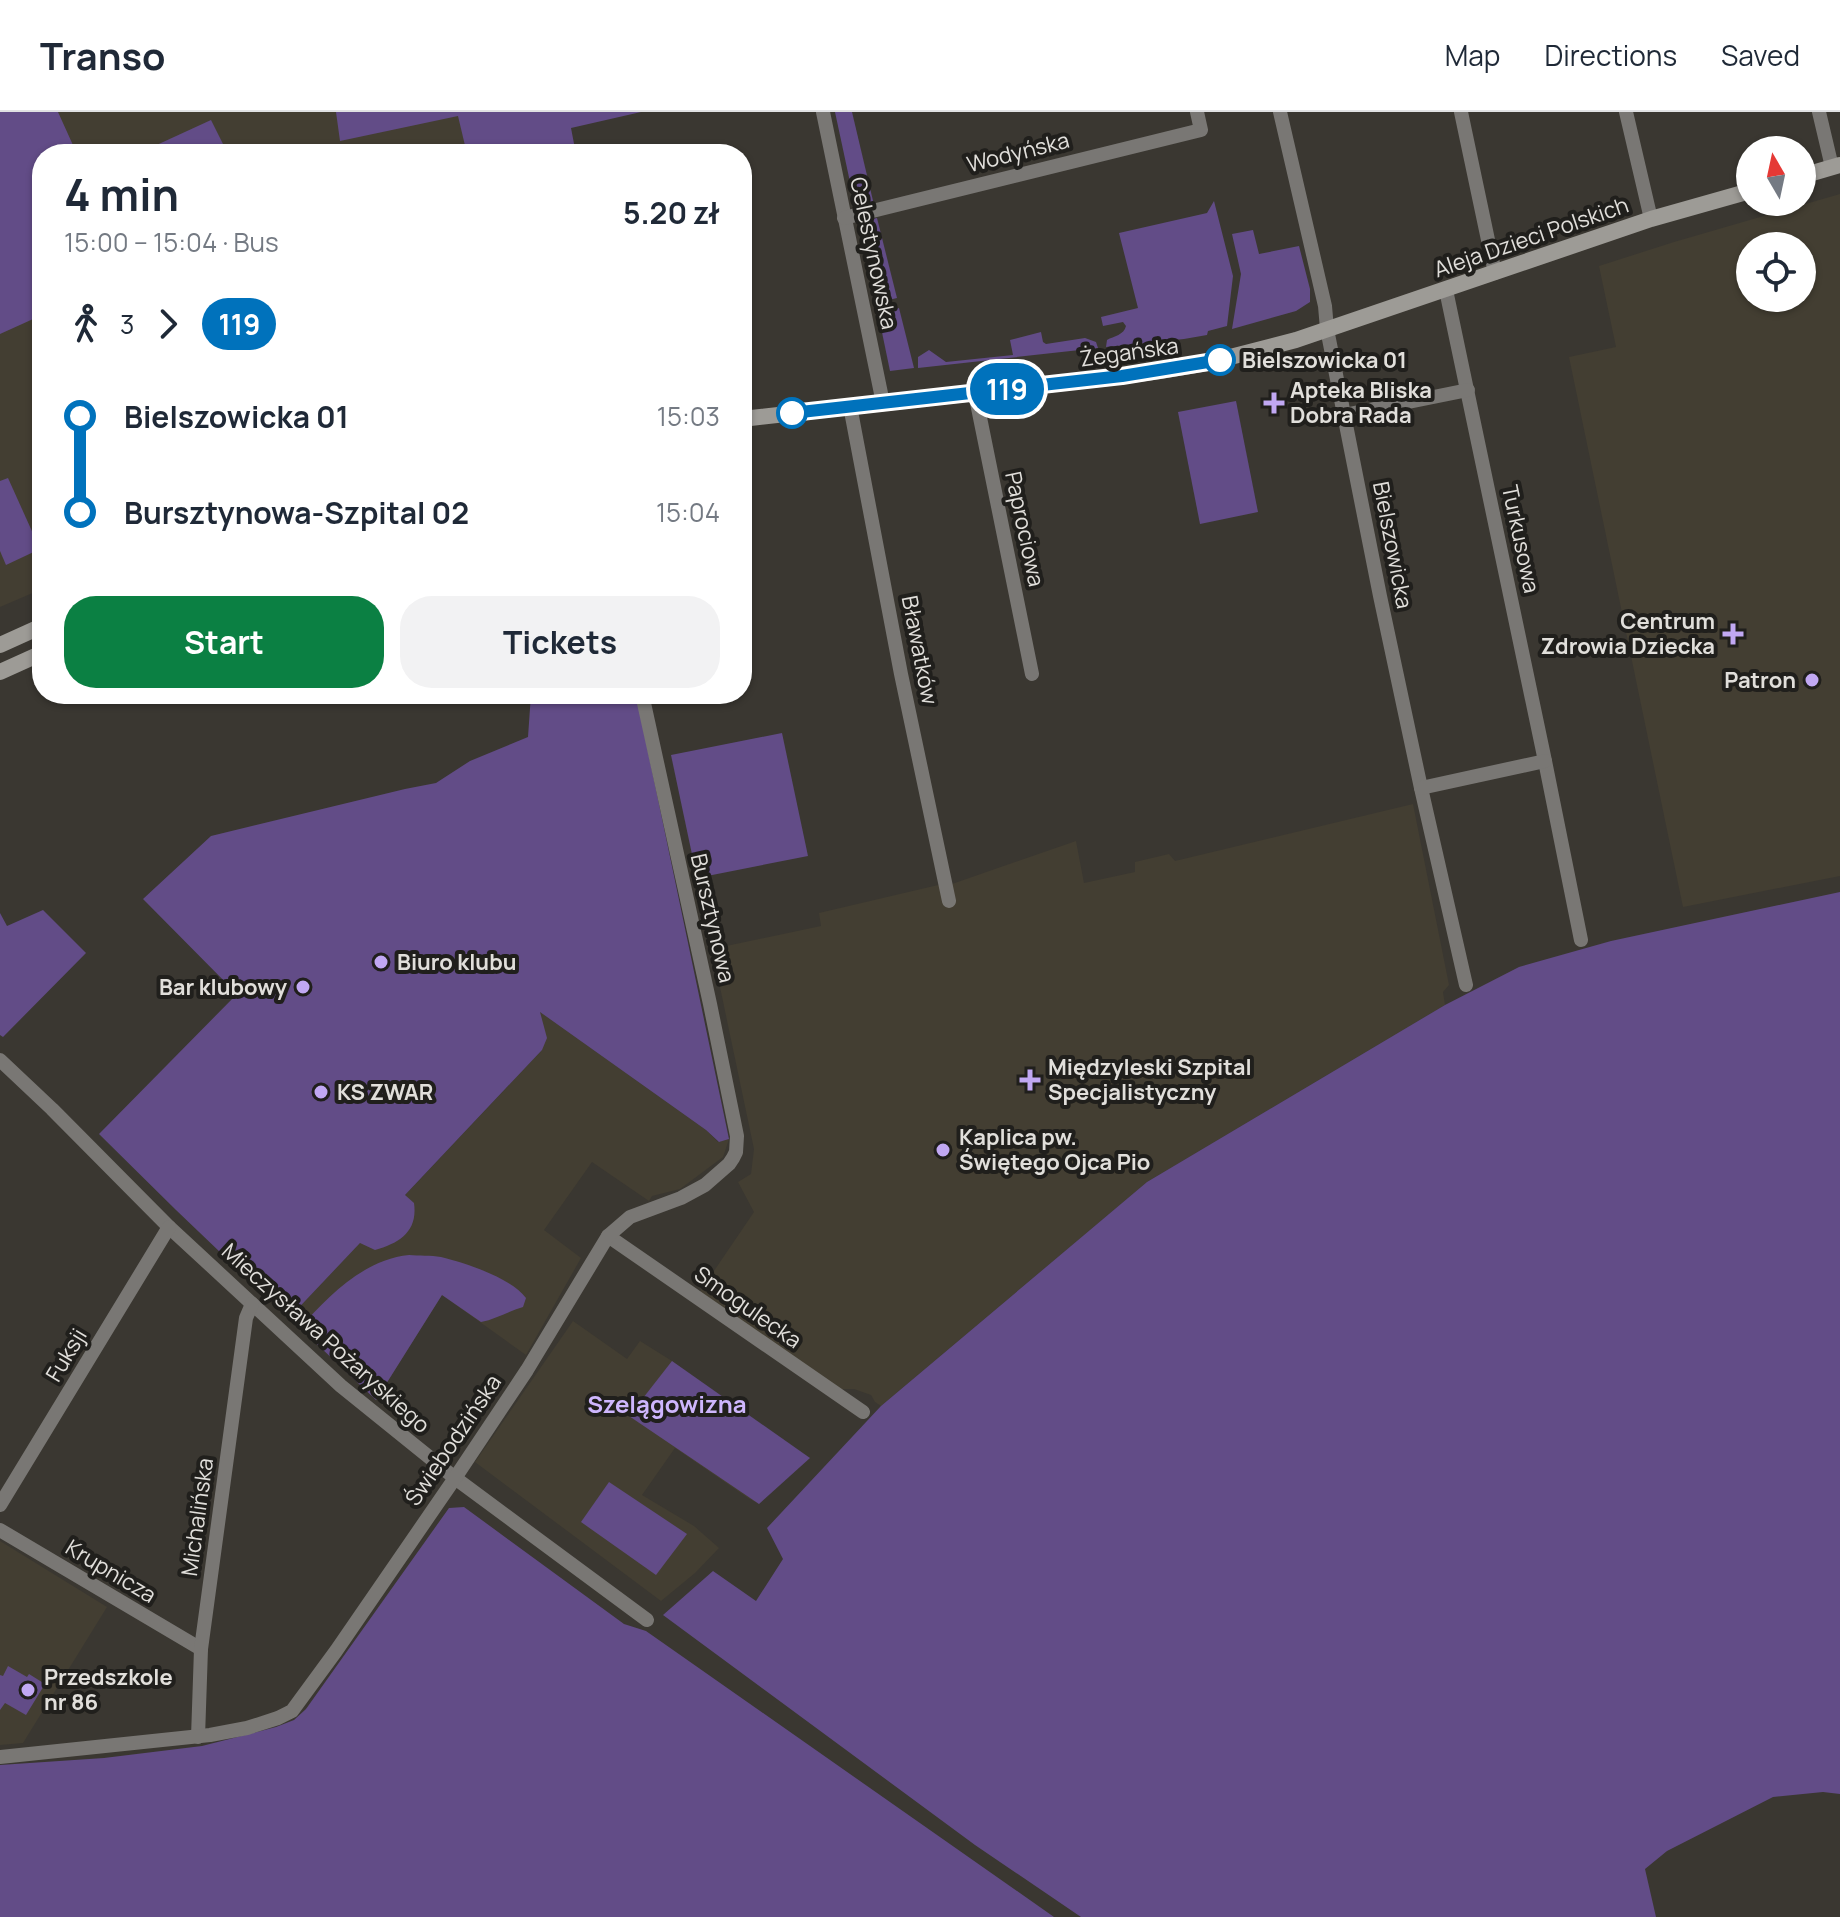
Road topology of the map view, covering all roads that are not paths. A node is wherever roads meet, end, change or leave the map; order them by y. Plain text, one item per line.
1 (823, 112) edge
2 (1197, 112) edge
3 (1280, 112) edge
4 (1461, 112) edge
5 (1626, 112) edge
6 (1819, 112) edge
7 (1836, 166) edge
8 (1816, 172) edge
9 (1736, 195) edge
10 (844, 218) junction
11 (1651, 219) junction
12 (1495, 273) junction
13 (1446, 290) junction
14 (1327, 329) junction
15 (1468, 390) junction
16 (975, 393) junction
17 (883, 403) junction
18 (850, 406) junction
19 (1344, 415) junction
20 (752, 418) edge
21 (32, 631) edge
22 (0, 645) edge
23 (32, 658) edge
24 (0, 672) edge
25 (1032, 674) dead end
26 (644, 704) edge
27 (1545, 761) junction
28 (1421, 788) junction
29 (949, 901) dead end
30 (1581, 940) dead end
31 (1466, 985) dead end
32 (0, 1060) edge
33 (736, 1152) joint
34 (169, 1227) junction
35 (608, 1236) junction
36 (252, 1304) junction
37 (863, 1412) dead end
38 (455, 1478) junction
39 (0, 1505) edge
40 (0, 1530) edge
41 (647, 1620) dead end
42 (201, 1649) junction
43 (198, 1737) junction
44 (0, 1757) edge

1 - 10 street, Celestynowska
2 - 10 street, Wodyńska
3 - 14 street, Bielszowicka
4 - 12 street
5 - 11 street
6 - 7 street
7 - 8 street
9 - 11 street, Aleja Dzieci Polskich
10 - 17 street, Celestynowska
11 - 12 street, Aleja Dzieci Polskich
12 - 13 street, Aleja Dzieci Polskich
13 - 14 street, Aleja Dzieci Polskich
13 - 15 street, Turkusowa
14 - 16 street, Żegańska
14 - 19 street, Bielszowicka
15 - 19 street
15 - 27 street, Turkusowa
16 - 17 street, Żegańska
16 - 25 street, Paprociowa
17 - 18 street, Żegańska
18 - 20 street, Żegańska
18 - 29 street, Bławatków
19 - 28 street, Bielszowicka
21 - 22 street
23 - 24 street
26 - 33 street, Bursztynowa
27 - 28 street
27 - 30 street, Turkusowa
28 - 31 street, Bielszowicka
32 - 34 street, Mieczysława Pożaryskiego
33 - 35 street, Świebodzińska
34 - 36 street, Mieczysława Pożaryskiego
34 - 39 street, Fuksji
35 - 37 street, Smogulecka
35 - 38 street, Świebodzińska
36 - 38 street, Mieczysława Pożaryskiego
36 - 42 street, Michalińska
38 - 41 street, Mieczysława Pożaryskiego
38 - 43 street, Świebodzińska
40 - 42 street, Krupnicza
42 - 43 street, Michalińska
43 - 44 street, Świebodzińska

